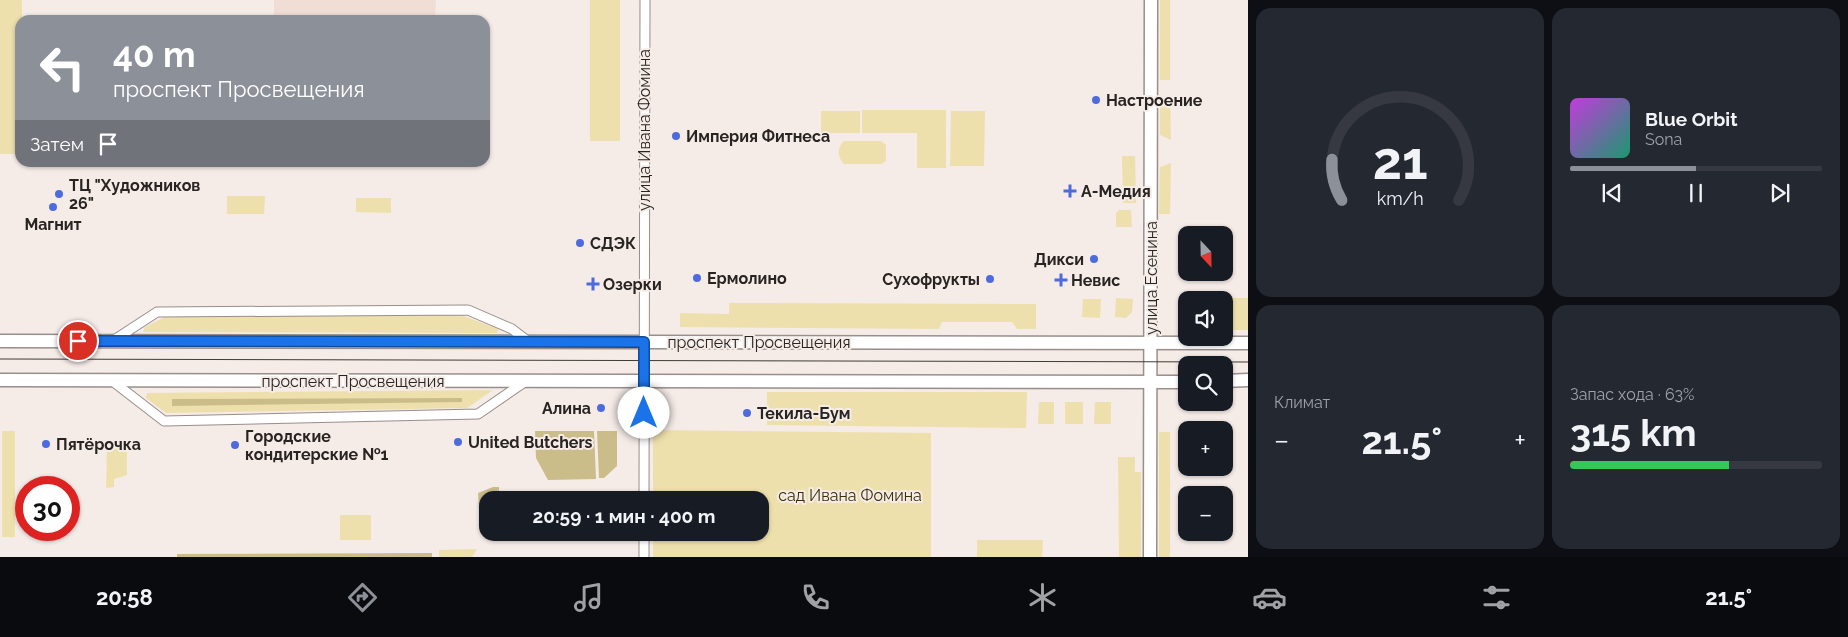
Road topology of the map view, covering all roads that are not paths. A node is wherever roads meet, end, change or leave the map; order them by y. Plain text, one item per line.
1 (644, 0) edge
2 (1151, 0) edge
3 (0, 341) edge
4 (112, 341) junction
5 (529, 342) junction
6 (644, 342) junction
7 (1150, 342) junction
8 (1248, 343) edge
9 (0, 380) edge
10 (111, 380) junction
11 (1248, 380) edge
12 (526, 381) junction
13 (1233, 381) edge
14 (644, 382) junction
15 (1178, 382) edge
16 (1150, 383) junction
17 (644, 491) edge
18 (644, 541) edge
19 (644, 557) edge
20 (1150, 557) edge

1 - 6 street, улица Ивана Фомина
2 - 7 main road, улица Есенина
3 - 4 main road, проспект Просвещения
4 - 5 main road, проспект Просвещения
4 - 5 street
5 - 6 main road, проспект Просвещения
6 - 7 main road, проспект Просвещения
6 - 14 street, улица Ивана Фомина
7 - 8 main road, проспект Просвещения
7 - 16 main road, улица Есенина
9 - 10 main road, проспект Просвещения
10 - 12 main road, проспект Просвещения
10 - 12 street
11 - 13 main road
12 - 14 main road, проспект Просвещения
14 - 16 main road, проспект Просвещения
14 - 17 street, улица Ивана Фомина
15 - 16 main road, проспект Просвещения
16 - 20 main road, улица Есенина
18 - 19 street

